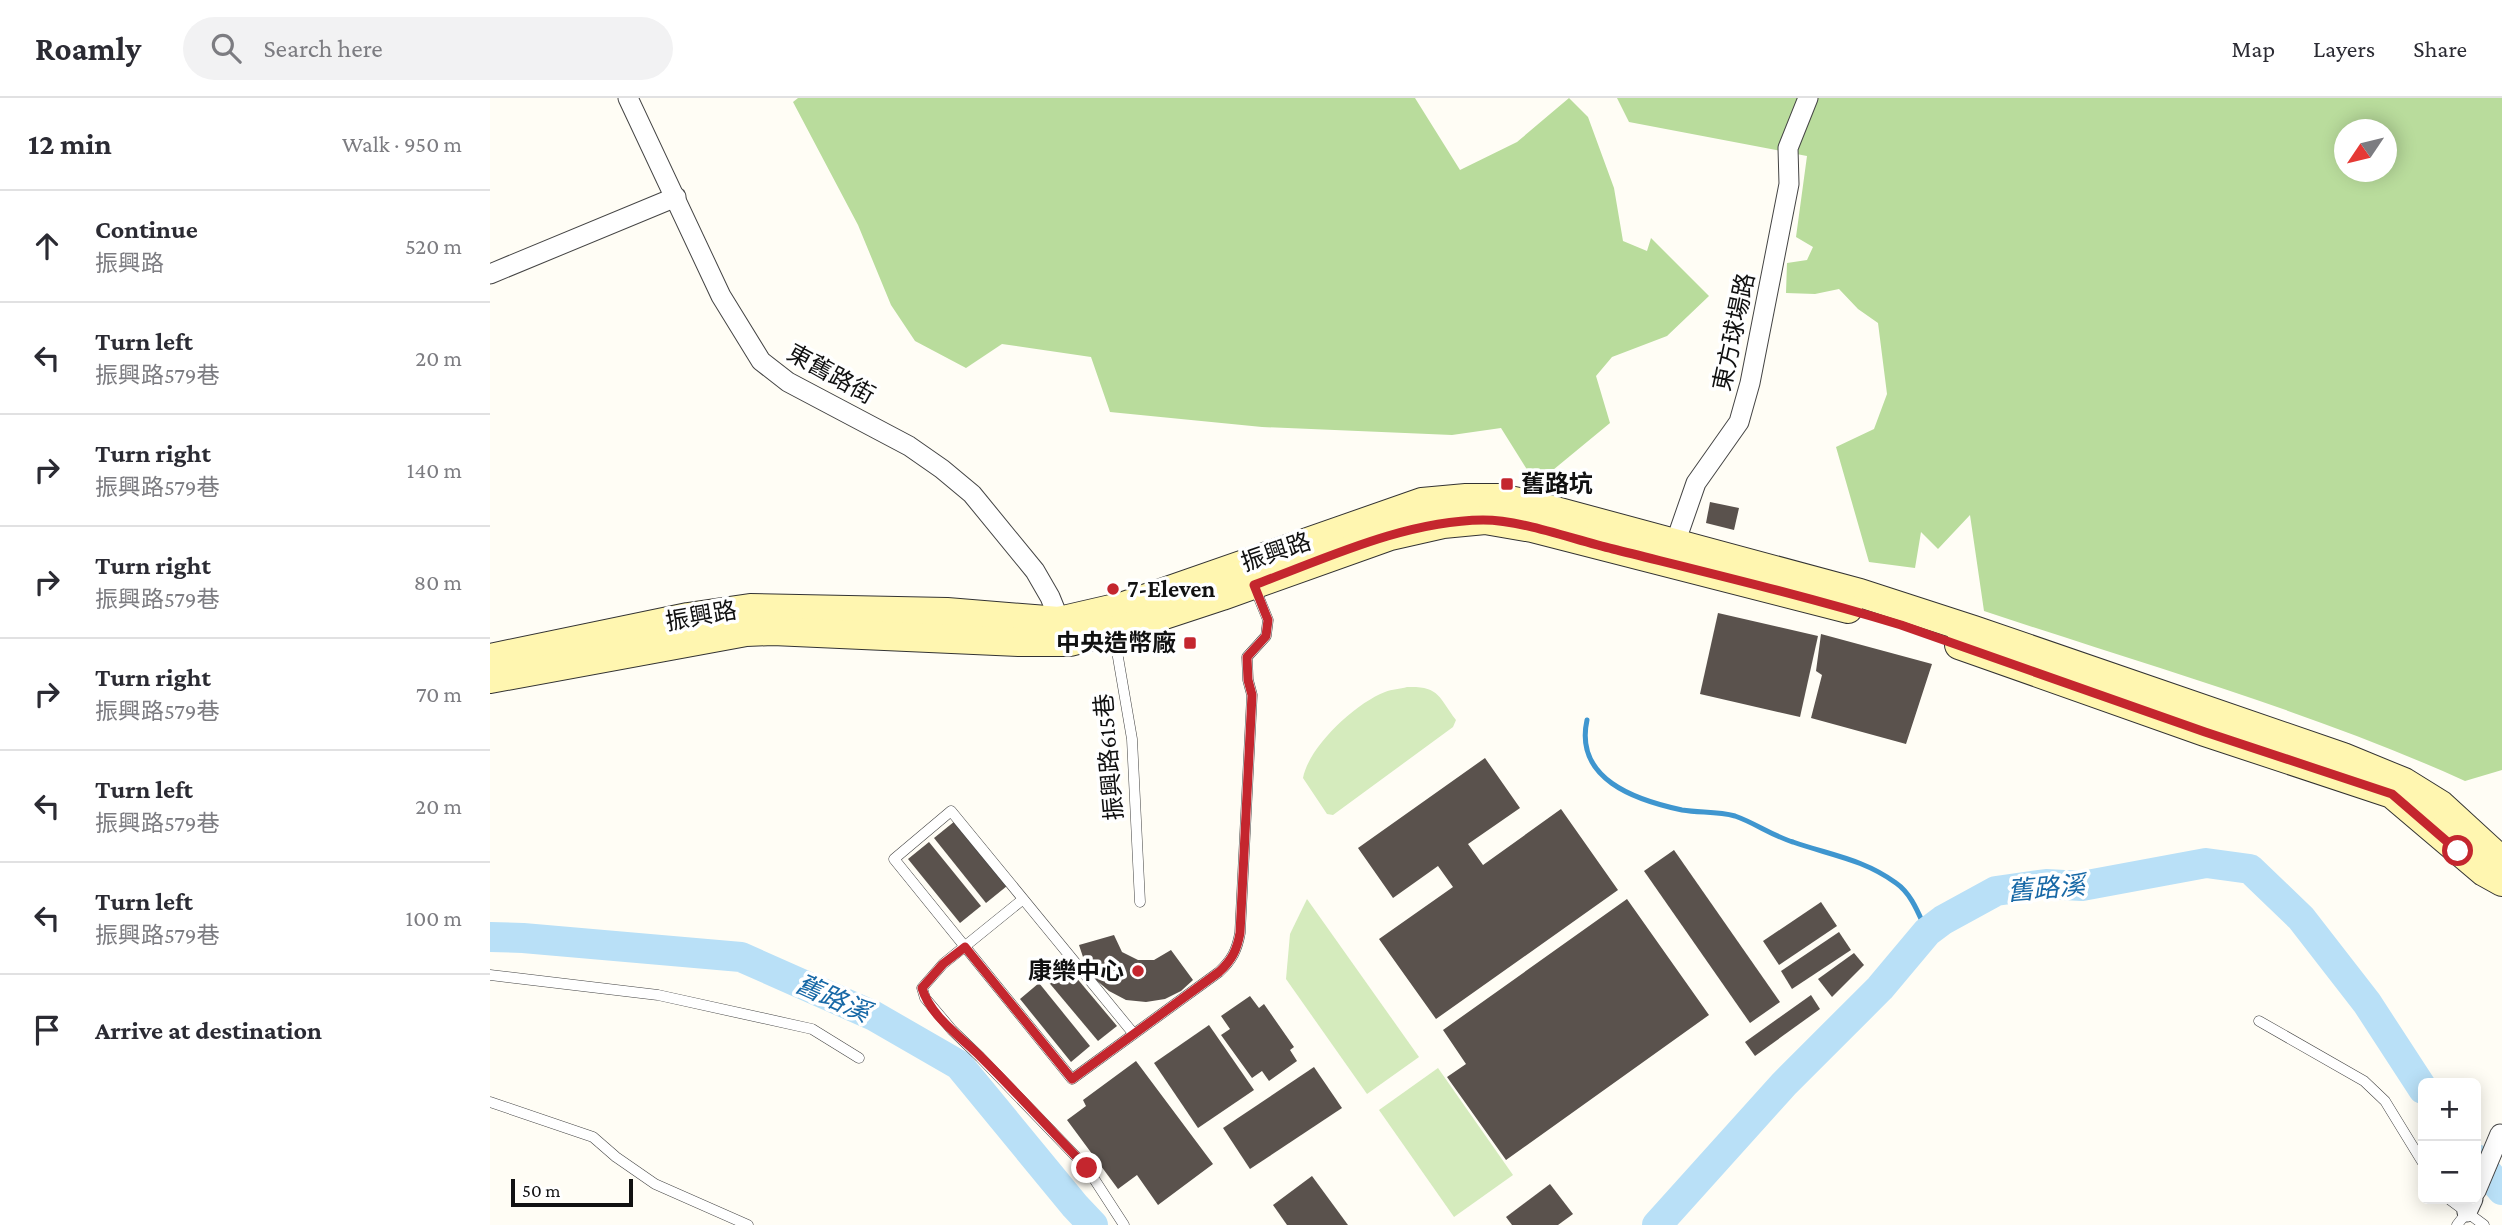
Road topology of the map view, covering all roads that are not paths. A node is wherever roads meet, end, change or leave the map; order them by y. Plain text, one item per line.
1 (628, 98) edge
2 (1808, 98) edge
3 (676, 197) junction
4 (490, 274) edge
5 (1671, 554) junction
6 (1250, 574) junction
7 (1110, 621) junction
8 (1065, 632) junction
9 (490, 658) edge
10 (490, 680) edge
11 (2502, 861) edge
12 (2502, 883) edge
13 (1022, 900) junction
14 (1140, 902) dead end
15 (965, 947) junction
16 (490, 975) edge
17 (2259, 1021) dead end
18 (1133, 1033) junction
19 (859, 1058) dead end
20 (490, 1102) edge
21 (2501, 1130) edge
22 (2418, 1155) edge
23 (2481, 1179) edge
24 (2466, 1212) edge
25 (748, 1225) edge
26 (1124, 1225) edge
27 (2484, 1225) edge

1 - 3 street, 東舊路街
2 - 5 street, 東方球場路
3 - 4 street
3 - 8 street, 東舊路街
5 - 6 street, 振興路
5 - 11 street, 振興路
5 - 12 street, 振興路
6 - 7 street, 振興路
6 - 18 lane
7 - 8 street, 振興路
7 - 14 lane, 振興路615巷
8 - 9 street, 振興路
8 - 10 street, 振興路
13 - 15 lane
13 - 15 lane
13 - 18 lane
15 - 18 lane
15 - 26 lane
16 - 19 lane
17 - 22 lane
20 - 25 lane
21 - 23 street
24 - 27 lane

